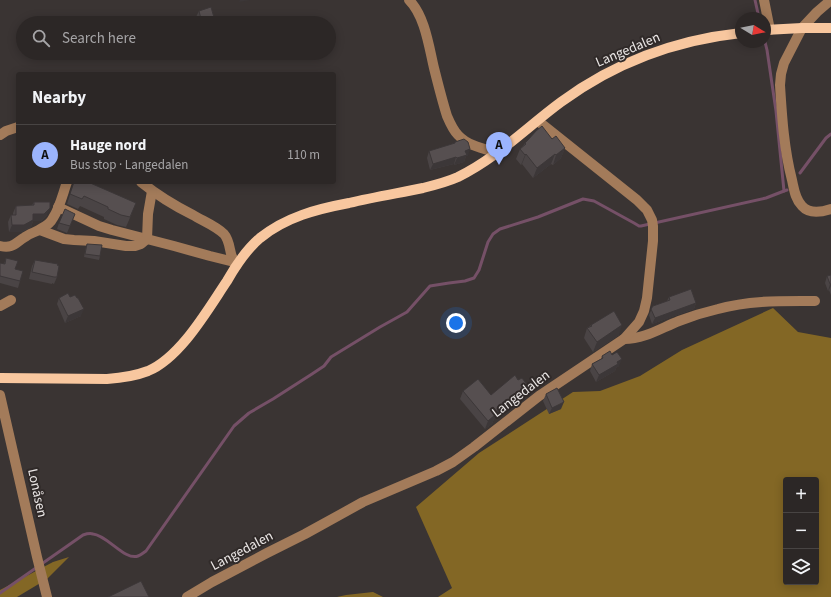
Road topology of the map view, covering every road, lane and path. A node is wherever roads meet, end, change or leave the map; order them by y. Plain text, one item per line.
1 (409, 0) edge
2 (764, 0) edge
3 (831, 0) edge
4 (766, 12) edge
5 (802, 28) junction
6 (831, 28) edge
7 (771, 30) edge
8 (735, 34) edge
9 (538, 121) junction
10 (16, 128) edge
11 (0, 135) edge
12 (498, 153) junction
13 (65, 184) edge
14 (143, 184) edge
15 (152, 191) junction
16 (58, 208) junction
17 (831, 209) edge
18 (40, 230) junction
19 (147, 239) junction
20 (0, 246) edge
21 (235, 263) junction
22 (11, 300) dead end
23 (815, 301) dead end
24 (0, 306) edge
25 (624, 339) junction
26 (0, 378) edge
27 (0, 395) edge
28 (47, 597) edge
29 (187, 597) edge

1 - 12 street
2 - 4 street
3 - 5 street
5 - 6 main road
5 - 7 main road
5 - 17 street
8 - 9 main road, Langedalen
9 - 12 main road, Langedalen
9 - 25 street, Langedalen
10 - 11 street
12 - 21 main road, Langedalen
13 - 16 street
14 - 15 street
15 - 19 street
15 - 21 street
16 - 18 street
16 - 19 street
18 - 19 street
18 - 20 street
19 - 21 street
21 - 26 main road, Langedalen
22 - 24 street
23 - 25 street
25 - 29 street, Langedalen
27 - 28 street, Lonåsen

